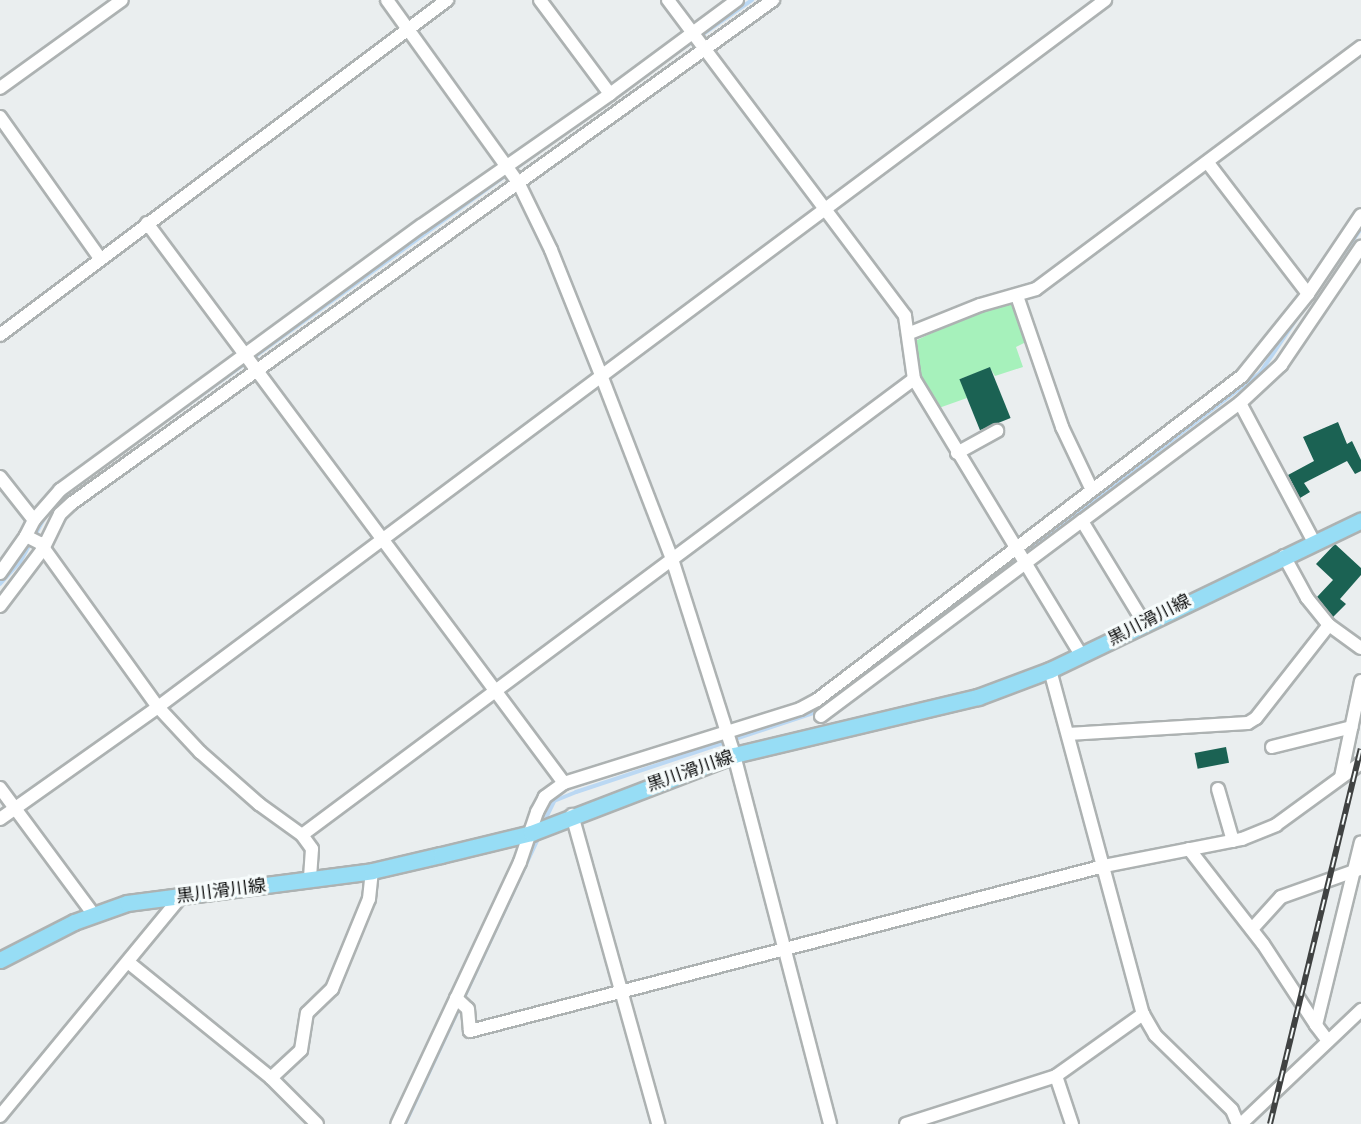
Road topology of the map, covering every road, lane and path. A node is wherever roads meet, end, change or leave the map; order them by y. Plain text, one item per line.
1 (122, 0) edge
2 (387, 0) edge
3 (447, 0) edge
4 (540, 0) edge
5 (668, 0) edge
6 (737, 0) edge
7 (773, 0) edge
8 (1105, 0) edge
9 (409, 29) junction
10 (693, 32) junction
11 (1361, 47) edge
12 (706, 48) junction
13 (0, 88) edge
14 (610, 94) junction
15 (0, 117) edge
16 (1208, 163) junction
17 (509, 165) junction
18 (518, 182) junction
19 (825, 208) junction
20 (1361, 215) edge
21 (147, 223) junction
22 (1347, 235) junction
23 (1361, 245) edge
24 (100, 258) junction
25 (1308, 294) junction
26 (1017, 296) junction
27 (910, 333) junction
28 (0, 335) edge
29 (246, 354) junction
30 (258, 371) junction
31 (601, 375) junction
32 (914, 379) junction
33 (1240, 403) junction
34 (997, 431) dead end
35 (957, 453) junction
36 (0, 477) edge
37 (1091, 488) junction
38 (34, 520) junction
39 (1361, 520) edge
40 (1082, 521) junction
41 (383, 538) junction
42 (34, 541) junction
43 (1314, 542) junction
44 (1014, 547) junction
45 (1284, 556) junction
46 (672, 559) junction
47 (1025, 565) junction
48 (0, 573) edge
49 (0, 606) edge
50 (1144, 622) junction
51 (1329, 625) junction
52 (1361, 648) edge
53 (1081, 655) junction
54 (1050, 670) junction
55 (1361, 681) edge
56 (498, 692) junction
57 (158, 708) junction
58 (1358, 708) edge
59 (821, 716) dead end
60 (1352, 727) junction
61 (726, 729) junction
62 (1068, 734) junction
63 (1272, 747) dead end
64 (734, 755) junction
65 (1361, 763) edge
66 (1341, 777) junction
67 (564, 783) junction
68 (0, 788) edge
69 (1218, 789) dead end
70 (15, 809) junction
71 (572, 815) junction
72 (0, 819) edge
73 (531, 833) junction
74 (302, 835) junction
75 (1233, 841) junction
76 (1361, 843) edge
77 (1189, 849) junction
78 (1104, 866) junction
79 (372, 871) junction
80 (1358, 871) edge
81 (310, 880) junction
82 (182, 895) junction
83 (94, 915) junction
84 (1252, 929) junction
85 (784, 950) junction
86 (0, 960) edge
87 (128, 962) junction
88 (621, 993) junction
89 (456, 998) junction
90 (1361, 1010) edge
91 (1143, 1014) junction
92 (1316, 1025) junction
93 (1328, 1041) junction
94 (1056, 1076) junction
95 (271, 1078) junction
96 (0, 1116) edge
97 (317, 1124) edge
98 (397, 1124) edge
99 (658, 1124) edge
100 (830, 1124) edge
101 (906, 1124) edge
102 (1072, 1124) edge
103 (1240, 1124) edge

1 - 13 street
2 - 9 street
3 - 9 street
4 - 14 street
5 - 10 street
6 - 10 street
7 - 12 street
8 - 19 street
9 - 17 street
9 - 21 street
10 - 12 street
10 - 14 street
11 - 16 street
12 - 18 street
12 - 19 street
14 - 17 street
15 - 24 street
16 - 25 street
16 - 26 street
17 - 18 street
17 - 29 street
18 - 30 street
18 - 31 street
19 - 27 street
19 - 31 street
20 - 22 street
21 - 24 street
21 - 29 street
22 - 23 street
22 - 25 street
23 - 33 street
24 - 28 street
25 - 37 street
26 - 27 street
26 - 37 street
27 - 32 street
29 - 30 street
29 - 38 street
30 - 41 street
30 - 42 street
31 - 41 street
31 - 46 street
32 - 35 street
32 - 46 street
33 - 40 street
33 - 43 street
34 - 35 street
35 - 44 street
36 - 38 street
37 - 44 street
38 - 42 street
39 - 43 main road, 黒川滑川線
40 - 47 street
40 - 50 street
41 - 56 street
41 - 57 street
42 - 48 street
42 - 49 street
42 - 57 street
43 - 45 main road, 黒川滑川線
44 - 47 street
44 - 61 street
45 - 50 main road, 黒川滑川線
45 - 51 street
46 - 56 street
46 - 61 street
47 - 53 street
47 - 59 street
50 - 53 main road, 黒川滑川線
51 - 52 street
51 - 62 street
53 - 54 main road, 黒川滑川線
54 - 62 street
54 - 64 main road, 黒川滑川線
55 - 58 street
56 - 67 street
56 - 74 street
57 - 70 street
57 - 74 street
58 - 60 street
60 - 63 street
60 - 66 street
61 - 64 street
61 - 67 street
62 - 78 street
64 - 71 main road, 黒川滑川線
64 - 85 street
65 - 66 street
66 - 75 street
67 - 73 street
68 - 70 street
69 - 75 street
70 - 72 street
70 - 83 street
71 - 73 main road, 黒川滑川線
71 - 88 street
73 - 79 main road, 黒川滑川線
73 - 89 street
74 - 81 street
75 - 77 street
76 - 80 street
77 - 78 street
77 - 84 street
78 - 85 street
78 - 91 street
79 - 81 main road, 黒川滑川線
79 - 95 street
80 - 84 street
80 - 92 street
81 - 82 main road, 黒川滑川線
82 - 83 main road, 黒川滑川線
82 - 87 street
83 - 86 main road, 黒川滑川線
84 - 92 street
85 - 88 street
85 - 100 street
87 - 95 street
87 - 96 street
88 - 89 street
88 - 99 street
89 - 98 street
90 - 93 street
91 - 94 street
91 - 103 street
92 - 93 street
93 - 103 street
94 - 101 street
94 - 102 street
95 - 97 street

